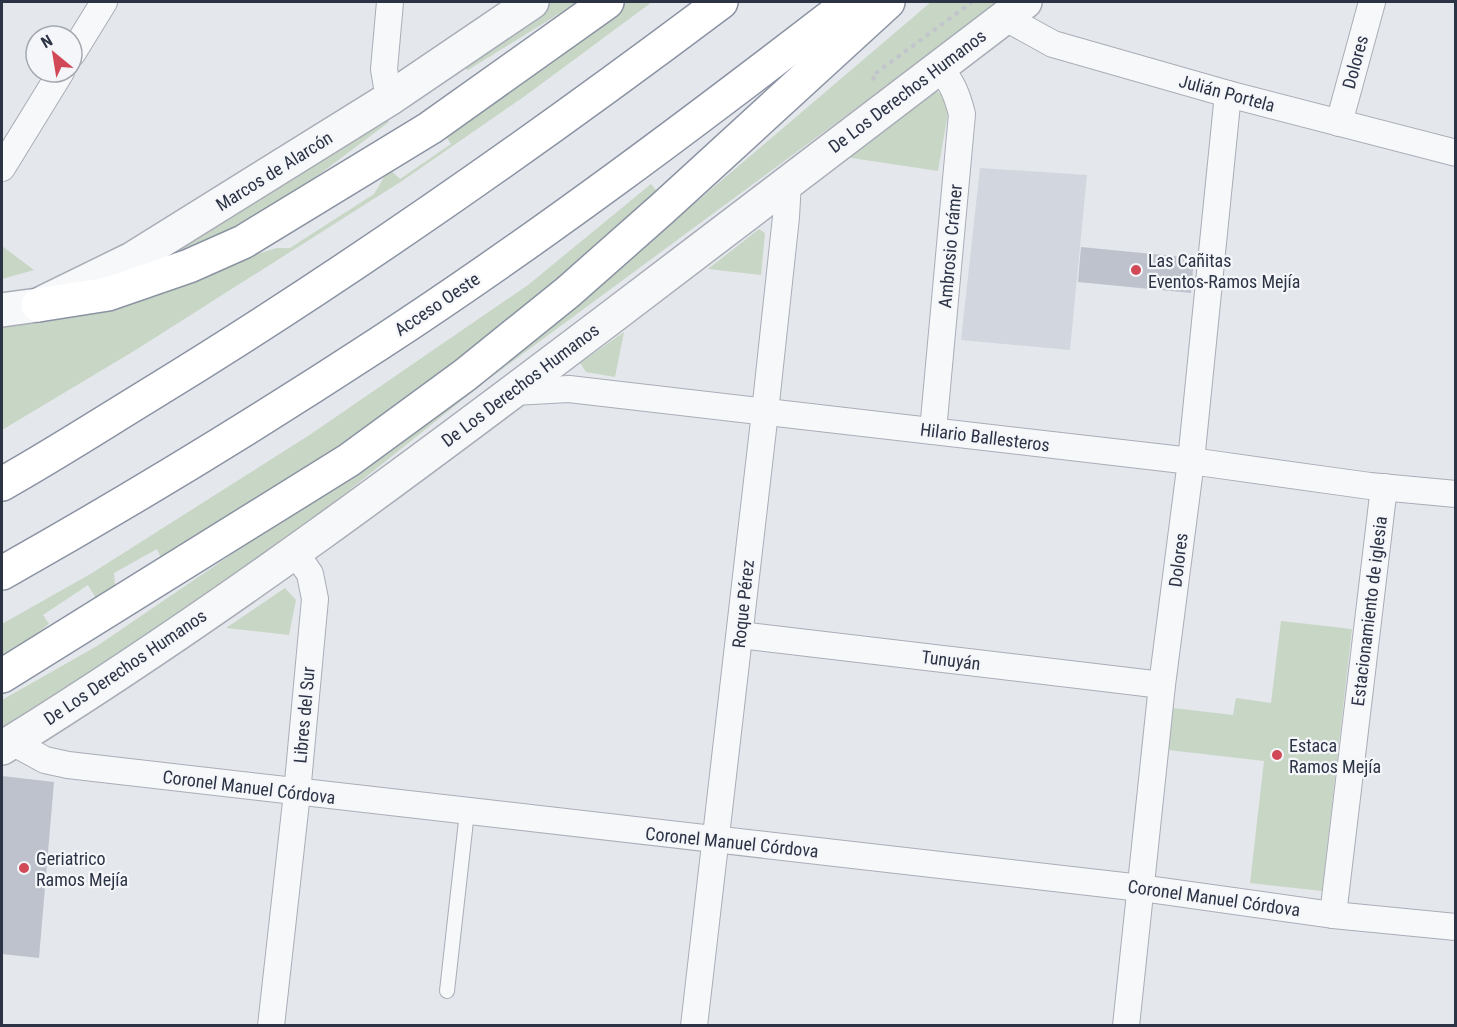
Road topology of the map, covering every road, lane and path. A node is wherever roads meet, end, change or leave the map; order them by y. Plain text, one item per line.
1 (104, 2) edge
2 (390, 2) edge
3 (532, 2) edge
4 (607, 2) edge
5 (721, 2) edge
6 (850, 2) edge
7 (888, 2) edge
8 (972, 2) edge
9 (1372, 2) edge
10 (1014, 9) edge
11 (84, 34) edge
12 (938, 67) junction
13 (872, 76) dead end
14 (54, 84) edge
15 (1228, 94) junction
16 (389, 99) junction
17 (1339, 123) junction
18 (1455, 153) edge
19 (2, 168) edge
20 (788, 182) junction
21 (38, 304) junction
22 (2, 310) edge
23 (513, 392) junction
24 (765, 412) junction
25 (933, 431) junction
26 (1191, 461) junction
27 (2, 484) edge
28 (1384, 487) junction
29 (1455, 494) edge
30 (295, 552) junction
31 (2, 573) edge
32 (740, 635) junction
33 (2, 676) edge
34 (1162, 685) junction
35 (7, 745) edge
36 (297, 793) junction
37 (467, 812) junction
38 (717, 840) junction
39 (1141, 888) junction
40 (1333, 915) junction
41 (1455, 927) edge
42 (447, 991) dead end
43 (271, 1026) edge
44 (694, 1026) edge
45 (1126, 1026) edge

1 - 11 street
2 - 16 street
3 - 16 street, Marcos de Alarcón
4 - 21 highway
5 - 27 highway
6 - 31 highway, Acceso Oeste
7 - 33 highway
8 - 13 path
9 - 17 street, Dolores
10 - 12 street, De Los Derechos Humanos
10 - 15 street, Julián Portela
12 - 20 street, De Los Derechos Humanos
12 - 25 street, Ambrosio Crámer
14 - 19 street
15 - 17 street, Julián Portela
15 - 26 street, Dolores
16 - 21 street, Marcos de Alarcón
17 - 18 street, Julián Portela
20 - 23 street, De Los Derechos Humanos
20 - 24 street, Roque Pérez
21 - 22 street, Marcos de Alarcón
23 - 24 street, Hilario Ballesteros
23 - 30 street, De Los Derechos Humanos
24 - 25 street, Hilario Ballesteros
24 - 32 street, Roque Pérez
25 - 26 street, Hilario Ballesteros
26 - 28 street, Hilario Ballesteros
26 - 34 street, Dolores
28 - 29 street, Hilario Ballesteros
28 - 40 street, Estacionamiento de iglesia
30 - 35 street, De Los Derechos Humanos
30 - 36 street, Libres del Sur
32 - 34 street, Tunuyán
32 - 38 street, Roque Pérez
34 - 39 street, Dolores
35 - 36 street, Coronel Manuel Córdova
36 - 37 street, Coronel Manuel Córdova
36 - 43 street, Libres del Sur
37 - 38 street, Coronel Manuel Córdova
37 - 42 lane
38 - 39 street, Coronel Manuel Córdova
38 - 44 street, Roque Pérez
39 - 40 street, Coronel Manuel Córdova
39 - 45 street, Dolores
40 - 41 street, Coronel Manuel Córdova

